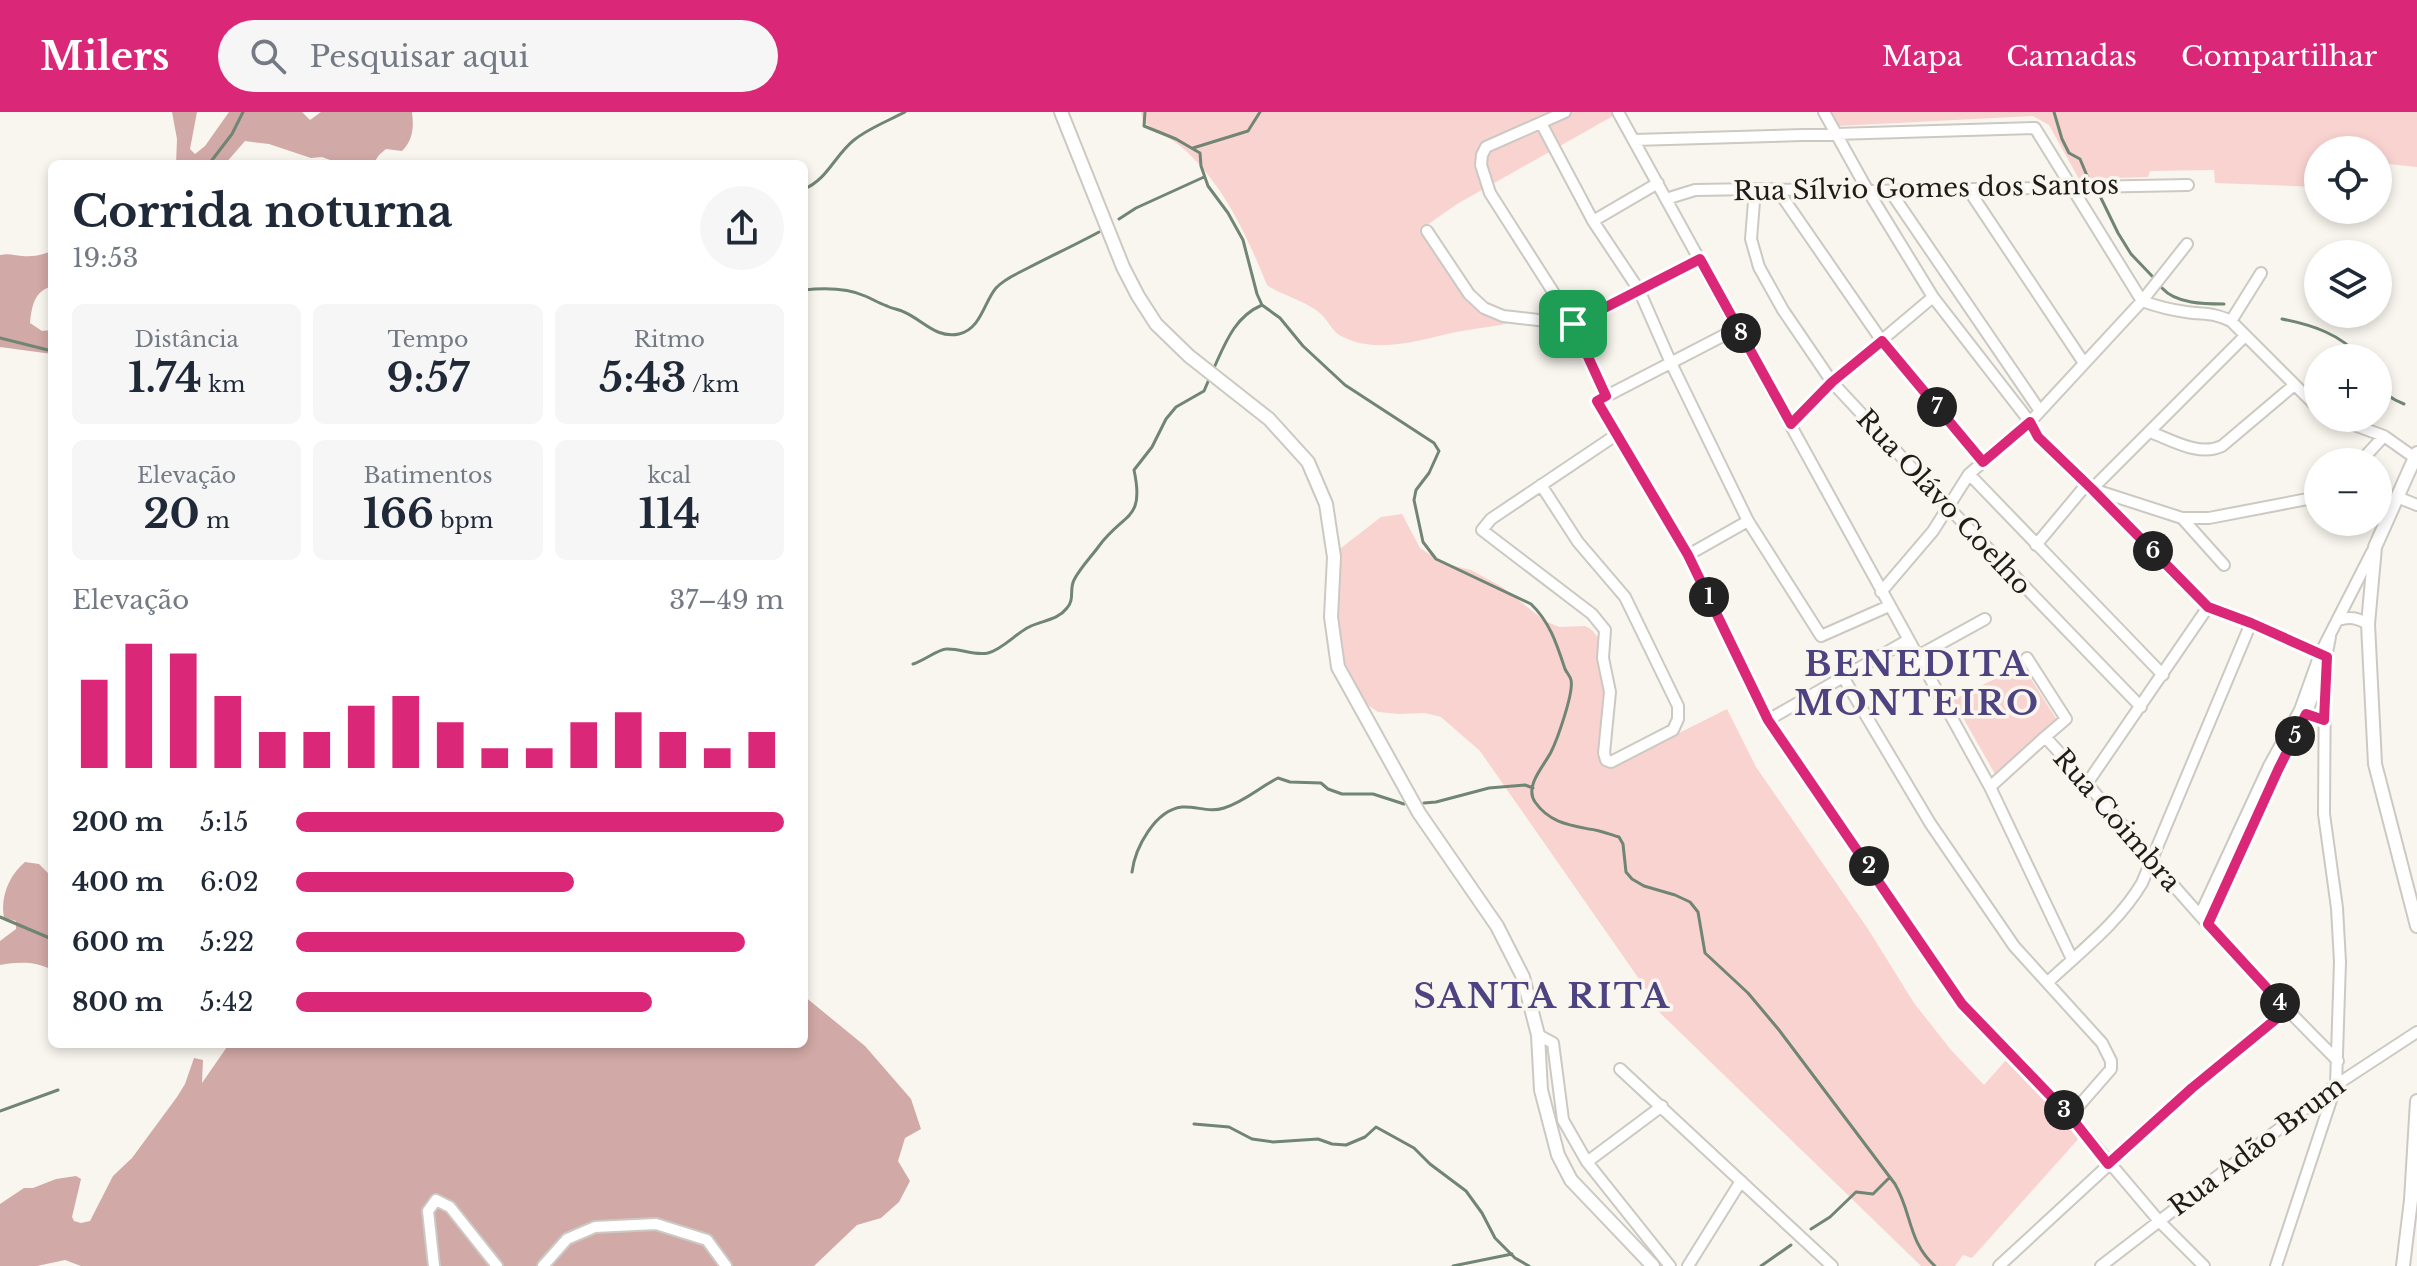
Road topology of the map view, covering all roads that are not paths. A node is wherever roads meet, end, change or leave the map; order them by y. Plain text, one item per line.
1 (1061, 112) edge
2 (1565, 112) edge
3 (1618, 112) edge
4 (1824, 112) edge
5 (1541, 123) junction
6 (1836, 134) junction
7 (1634, 140) junction
8 (1658, 183) junction
9 (2188, 185) dead end
10 (2071, 187) junction
11 (1755, 189) junction
12 (1777, 189) junction
13 (1968, 189) junction
14 (1868, 191) junction
15 (1890, 191) junction
16 (1666, 199) junction
17 (1593, 221) junction
18 (1427, 231) dead end
19 (2187, 244) dead end
20 (1700, 259) junction
21 (2261, 273) dead end
22 (1639, 290) junction
23 (1933, 297) junction
24 (2142, 301) junction
25 (2231, 321) junction
26 (1573, 324) junction
27 (1738, 328) junction
28 (2245, 336) junction
29 (1882, 341) junction
30 (1671, 363) junction
31 (2084, 363) junction
32 (1832, 382) junction
33 (2293, 386) junction
34 (2304, 396) edge
35 (1602, 399) junction
36 (2040, 411) junction
37 (2030, 422) junction
38 (1791, 424) junction
39 (2150, 432) junction
40 (2373, 432) edge
41 (1616, 435) junction
42 (2384, 436) junction
43 (2373, 448) edge
44 (2416, 456) edge
45 (1983, 462) junction
46 (1969, 474) junction
47 (1541, 485) junction
48 (2089, 487) junction
49 (2397, 497) junction
50 (2304, 500) edge
51 (2417, 505) edge
52 (1948, 507) junction
53 (2182, 518) junction
54 (1748, 521) junction
55 (2036, 545) junction
56 (2375, 547) junction
57 (1688, 555) junction
58 (2224, 565) dead end
59 (1881, 592) junction
60 (1889, 606) junction
61 (2208, 607) junction
62 (1985, 619) dead end
63 (2338, 620) junction
64 (2251, 623) junction
65 (2368, 624) junction
66 (1908, 640) junction
67 (1918, 656) junction
68 (2027, 658) dead end
69 (2324, 658) junction
70 (2163, 675) junction
71 (1843, 677) junction
72 (2141, 707) junction
73 (2303, 712) junction
74 (1768, 720) junction
75 (2324, 720) junction
76 (2045, 737) junction
77 (2088, 782) junction
78 (1990, 787) junction
79 (2150, 859) junction
80 (2204, 919) junction
81 (2417, 926) edge
82 (2072, 959) junction
83 (2048, 982) junction
84 (2287, 1010) junction
85 (2417, 1032) edge
86 (1538, 1035) junction
87 (2338, 1061) junction
88 (1620, 1069) dead end
89 (2336, 1085) junction
90 (2417, 1101) edge
91 (1662, 1106) junction
92 (2070, 1116) junction
93 (2416, 1118) edge
94 (1587, 1162) junction
95 (2108, 1164) junction
96 (1741, 1181) junction
97 (2414, 1200) edge
98 (2159, 1221) junction
99 (2190, 1261) edge
100 (434, 1266) edge
101 (497, 1266) edge
102 (543, 1266) edge
103 (726, 1266) edge
104 (1653, 1266) edge
105 (1670, 1266) edge
106 (1688, 1266) edge
107 (1832, 1266) edge
108 (1999, 1266) edge
109 (2101, 1266) edge
110 (2204, 1266) edge
111 (2276, 1266) edge
112 (2403, 1266) edge

1 - 86 main road
2 - 5 street
3 - 7 street
4 - 6 street
5 - 17 street
5 - 26 street
6 - 7 street
6 - 10 street
6 - 14 street
7 - 8 street
8 - 16 street
8 - 17 street
9 - 10 street, Rua Sílvio Gomes dos Santos
10 - 13 street, Rua Sílvio Gomes dos Santos
10 - 24 street
11 - 12 street, Rua Sílvio Gomes dos Santos
11 - 16 street, Rua Sílvio Gomes dos Santos
11 - 32 street, Rua Olávo Coelho
12 - 14 street, Rua Sílvio Gomes dos Santos
12 - 29 street
13 - 15 street, Rua Sílvio Gomes dos Santos
13 - 31 street
14 - 15 street, Rua Sílvio Gomes dos Santos
14 - 23 street
15 - 36 street
16 - 20 street
17 - 22 street
18 - 26 street
19 - 24 street
20 - 22 street
20 - 27 street
21 - 25 street
22 - 26 street
22 - 30 street
23 - 29 street
23 - 37 street
24 - 25 street
24 - 31 street
25 - 28 street
26 - 35 street
27 - 30 street
27 - 38 street
28 - 33 street
28 - 39 street
29 - 32 street
29 - 45 street
30 - 35 street
30 - 54 street
31 - 36 street
32 - 38 street
32 - 52 street, Rua Olávo Coelho
33 - 34 street
33 - 39 street
35 - 41 street
36 - 37 street
37 - 45 street
37 - 48 street
38 - 59 street
39 - 48 street
40 - 42 street
41 - 47 street
41 - 57 street
42 - 43 street
42 - 44 street
44 - 49 main road
45 - 46 street
46 - 52 street
46 - 55 street
47 - 47 street
48 - 53 street
48 - 55 street
48 - 61 street
49 - 51 street
49 - 56 main road
50 - 53 street
52 - 59 street
52 - 72 street, Rua Olávo Coelho
53 - 58 street
54 - 57 street
54 - 60 street
55 - 70 street
56 - 63 street
56 - 65 main road
57 - 74 street
59 - 60 street
60 - 66 street
61 - 64 street
61 - 70 street
62 - 67 street
63 - 65 street
63 - 69 street
64 - 69 street
64 - 79 street
65 - 81 main road
66 - 67 street
66 - 71 street
67 - 78 street
68 - 76 street
69 - 73 street
69 - 75 street
70 - 72 street
71 - 74 street
71 - 83 street
72 - 77 street
73 - 75 street
73 - 80 street
74 - 92 street
75 - 87 street
76 - 77 street, Rua Coimbra
76 - 78 street, Rua Coimbra
77 - 79 street, Rua Coimbra
78 - 82 street
79 - 80 street, Rua Coimbra
79 - 82 street
80 - 84 street, Rua Coimbra
82 - 83 street
83 - 92 street
84 - 87 street, Rua Coimbra
84 - 95 street
85 - 89 street, Rua Adão Brum
86 - 94 street
86 - 104 main road
87 - 89 street
88 - 91 street
89 - 98 street, Rua Adão Brum
89 - 111 street
90 - 93 main road
91 - 94 street
91 - 96 street
92 - 95 street
93 - 97 main road
94 - 105 street
95 - 98 street
95 - 108 street
96 - 106 street
96 - 107 street
97 - 112 main road
98 - 99 street
98 - 109 street, Rua Adão Brum
99 - 110 street
100 - 101 street
102 - 103 street

